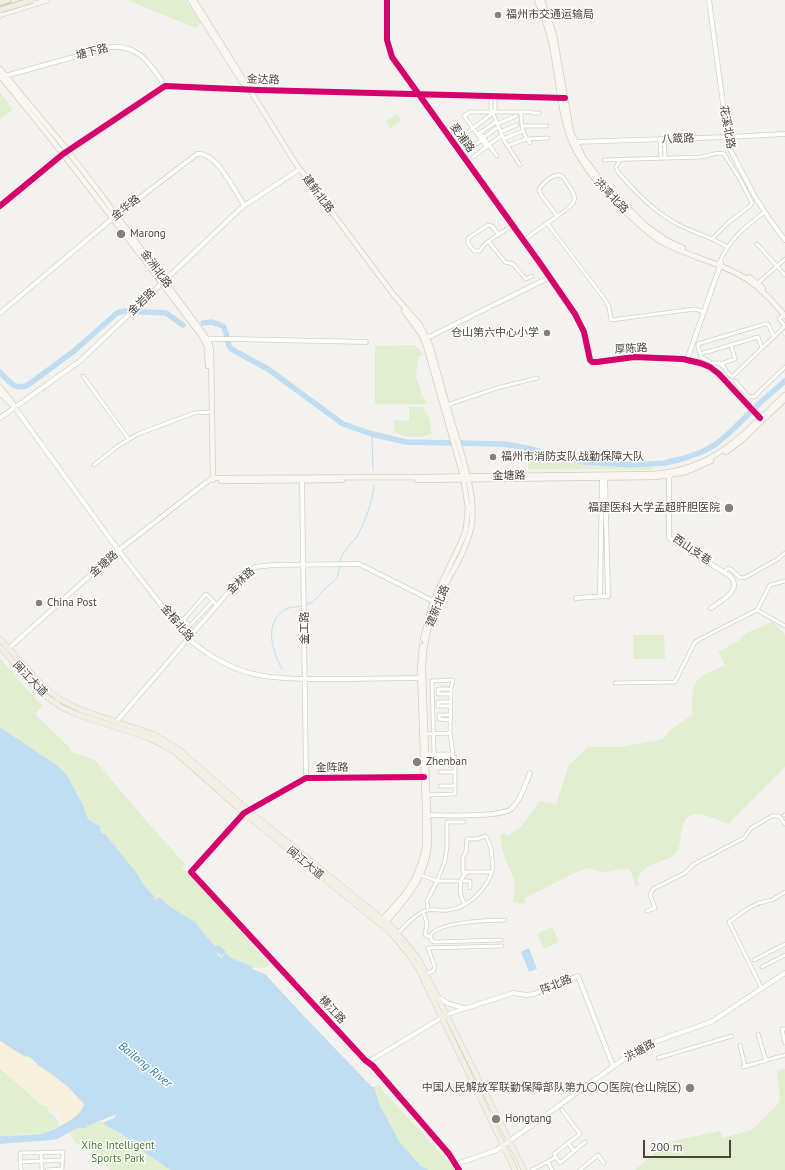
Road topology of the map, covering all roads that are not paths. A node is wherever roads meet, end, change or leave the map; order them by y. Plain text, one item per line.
1 (9, 0) edge
2 (33, 0) edge
3 (47, 0) edge
4 (190, 0) edge
5 (194, 0) edge
6 (387, 0) edge
7 (537, 0) edge
8 (542, 0) edge
9 (709, 0) edge
10 (0, 2) edge
11 (0, 10) edge
12 (14, 10) junction
13 (0, 15) edge
14 (0, 69) edge
15 (2, 77) edge
16 (165, 86) junction
17 (250, 90) junction
18 (419, 95) junction
19 (493, 96) junction
20 (563, 98) junction
21 (493, 112) junction
22 (521, 112) junction
23 (539, 113) dead end
24 (516, 116) dead end
25 (497, 124) junction
26 (517, 125) dead end
27 (522, 126) junction
28 (547, 126) dead end
29 (473, 128) junction
30 (523, 131) junction
31 (479, 134) junction
32 (785, 134) edge
33 (502, 135) junction
34 (728, 137) junction
35 (548, 138) dead end
36 (459, 139) dead end
37 (482, 139) junction
38 (526, 139) junction
39 (662, 139) junction
40 (574, 142) junction
41 (530, 143) dead end
42 (487, 146) junction
43 (507, 146) junction
44 (468, 150) dead end
45 (65, 152) junction
46 (497, 156) dead end
47 (473, 157) dead end
48 (661, 158) junction
49 (665, 158) junction
50 (604, 160) dead end
51 (620, 160) junction
52 (520, 165) dead end
53 (300, 169) junction
54 (745, 181) junction
55 (244, 205) junction
56 (0, 206) edge
57 (765, 212) junction
58 (115, 216) junction
59 (557, 216) junction
60 (547, 223) junction
61 (513, 225) junction
62 (499, 235) junction
63 (712, 239) junction
64 (524, 240) junction
65 (785, 240) edge
66 (489, 242) junction
67 (757, 244) dead end
68 (727, 247) junction
69 (785, 260) edge
70 (720, 264) junction
71 (778, 266) junction
72 (785, 274) edge
73 (532, 276) dead end
74 (550, 277) junction
75 (163, 282) junction
76 (758, 283) junction
77 (704, 312) junction
78 (0, 313) edge
79 (785, 314) edge
80 (785, 326) edge
81 (774, 337) junction
82 (425, 339) junction
83 (206, 341) junction
84 (366, 342) dead end
85 (731, 345) junction
86 (762, 348) junction
87 (700, 354) junction
88 (687, 360) junction
89 (720, 364) junction
90 (724, 366) junction
91 (785, 368) edge
92 (715, 370) junction
93 (83, 376) dead end
94 (537, 378) dead end
95 (735, 381) dead end
96 (0, 388) edge
97 (0, 393) edge
98 (785, 395) edge
99 (785, 400) edge
100 (446, 406) junction
101 (14, 407) junction
102 (18, 412) joint
103 (210, 412) junction
104 (0, 418) edge
105 (760, 418) junction
106 (128, 438) junction
107 (94, 465) dead end
108 (669, 474) junction
109 (604, 477) junction
110 (465, 478) junction
111 (302, 479) junction
112 (211, 480) junction
113 (119, 550) junction
114 (785, 553) edge
115 (303, 564) junction
116 (724, 572) junction
117 (785, 581) edge
118 (600, 596) junction
119 (576, 598) dead end
120 (213, 601) junction
121 (435, 602) junction
122 (217, 605) junction
123 (711, 608) dead end
124 (757, 610) junction
125 (183, 619) junction
126 (178, 626) junction
127 (785, 626) edge
128 (188, 638) junction
129 (0, 639) edge
130 (0, 647) edge
131 (6, 650) junction
132 (422, 678) junction
133 (305, 679) junction
134 (615, 682) dead end
135 (451, 689) junction
136 (451, 694) junction
137 (451, 702) junction
138 (425, 705) junction
139 (433, 705) junction
140 (438, 705) junction
141 (451, 706) junction
142 (451, 715) junction
143 (451, 720) junction
144 (116, 722) junction
145 (450, 733) junction
146 (426, 734) junction
147 (434, 734) junction
148 (434, 754) junction
149 (426, 756) junction
150 (440, 772) dead end
151 (455, 772) junction
152 (530, 773) dead end
153 (424, 777) junction
154 (306, 778) junction
155 (440, 786) dead end
156 (455, 786) junction
157 (428, 795) junction
158 (246, 811) junction
159 (427, 815) junction
160 (464, 822) dead end
161 (785, 824) edge
162 (191, 872) joint
163 (466, 872) junction
164 (492, 872) junction
165 (421, 875) junction
166 (437, 881) junction
167 (461, 881) junction
168 (470, 888) dead end
169 (785, 892) edge
170 (465, 904) junction
171 (428, 910) junction
172 (647, 910) dead end
173 (423, 912) junction
174 (505, 920) dead end
175 (383, 922) junction
176 (398, 933) junction
177 (430, 937) junction
178 (501, 940) dead end
179 (784, 944) edge
180 (502, 946) dead end
181 (785, 950) edge
182 (785, 955) edge
183 (754, 960) dead end
184 (762, 967) dead end
185 (785, 973) edge
186 (426, 974) junction
187 (762, 989) junction
188 (437, 996) junction
189 (469, 1008) junction
190 (447, 1015) junction
191 (441, 1018) junction
192 (785, 1029) edge
193 (758, 1034) dead end
194 (732, 1036) dead end
195 (785, 1044) edge
196 (740, 1045) dead end
197 (785, 1055) edge
198 (658, 1058) dead end
199 (766, 1061) junction
200 (368, 1062) junction
201 (613, 1066) junction
202 (562, 1110) dead end
203 (510, 1142) junction
204 (585, 1142) dead end
205 (568, 1143) junction
206 (504, 1146) junction
207 (574, 1151) junction
208 (41, 1152) junction
209 (517, 1155) junction
210 (556, 1157) junction
211 (62, 1160) junction
212 (41, 1161) junction
213 (20, 1162) junction
214 (548, 1162) junction
215 (604, 1163) dead end
216 (457, 1164) junction
217 (515, 1169) edge
218 (21, 1170) edge
219 (42, 1170) edge
220 (47, 1170) edge
221 (62, 1170) edge
222 (460, 1170) edge
223 (521, 1170) edge
224 (524, 1170) edge
225 (532, 1170) edge
226 (552, 1170) edge
227 (580, 1170) edge

1 - 10 highway
1 - 12 main road
2 - 11 highway, bridge
3 - 12 main road
4 - 17 main road, 建新北路
5 - 17 main road, 建新北路
6 - 18 street, 麦浦路
7 - 20 main road, 洪湾北路
8 - 20 main road, 洪湾北路
9 - 34 street, 花溪北路
12 - 13 main road
14 - 15 main road, 金洲北路
15 - 16 street, 塘下路
15 - 45 main road, 金洲北路
16 - 17 street, 金达路
16 - 45 street
17 - 18 street, 金达路
17 - 53 main road, 建新北路
18 - 19 street, 金达路
18 - 61 street, 麦浦路
19 - 20 street, 金达路
19 - 21 street
20 - 40 main road, 洪湾北路
21 - 22 street
21 - 25 street
21 - 29 street
21 - 29 street
22 - 23 street
22 - 27 street
24 - 25 street
25 - 31 street
25 - 33 street
25 - 37 street
26 - 33 street
27 - 28 street
27 - 30 street
29 - 31 street
29 - 36 street
30 - 33 street
30 - 38 street
31 - 37 street
32 - 34 street, 八箴路
33 - 42 street
33 - 43 street
34 - 39 street, 八箴路
34 - 54 street, 花溪北路
35 - 38 street
37 - 42 street
37 - 44 street
38 - 41 street
38 - 43 street
39 - 40 street, 八箴路
39 - 48 street
39 - 49 street
40 - 70 main road, 洪湾北路
42 - 46 street
42 - 47 street
43 - 52 street
45 - 56 street
45 - 58 main road, 金洲北路
48 - 49 street
48 - 51 street
49 - 54 street
50 - 51 street
51 - 63 street
53 - 55 street, 金岩路
53 - 82 main road, 建新北路
54 - 57 street, 花溪北路
54 - 63 street
55 - 58 street, 金华路
55 - 75 street, 金岩路
57 - 65 street, 花溪北路
57 - 68 street
58 - 75 main road, 金洲北路
58 - 78 street, 金华路
59 - 59 street
59 - 60 street
60 - 64 street
60 - 77 street
61 - 62 street
61 - 64 street, 麦浦路
62 - 66 street
62 - 66 street
63 - 68 street
64 - 74 street, 麦浦路
66 - 73 street
67 - 71 street
68 - 70 street
69 - 71 street
70 - 76 main road, 洪湾北路
70 - 77 street
70 - 79 main road, 洪湾北路
71 - 72 street
71 - 76 street
74 - 82 street
74 - 88 street, 厚陈路
75 - 83 main road, 金洲北路
75 - 101 street, 金岩路
76 - 79 main road, 洪湾北路
77 - 88 street
79 - 80 street
80 - 81 street
81 - 86 street
81 - 87 street
82 - 100 main road, 建新北路
83 - 84 street, bridge
83 - 103 main road, 金洲北路
85 - 86 street
85 - 87 street
85 - 89 street
86 - 90 street
87 - 89 street
88 - 92 street, 厚陈路
89 - 90 street
90 - 92 street
91 - 95 street
92 - 105 street, 厚陈路
93 - 106 street
94 - 100 street
96 - 101 main road, 金榕北路
97 - 101 main road, 金榕北路
98 - 105 main road, 金塘路
99 - 108 main road, 金塘路
100 - 110 main road, 建新北路
101 - 102 main road, 金榕北路
101 - 104 street, 金岩路
102 - 113 street, 金榕北路
103 - 106 street
103 - 112 main road, 金洲北路
105 - 108 main road, 金塘路
106 - 107 street
108 - 109 main road, 金塘路
108 - 110 main road, 金塘路
108 - 116 street, 西山支巷
109 - 110 main road, 金塘路
109 - 118 street
109 - 118 street
110 - 111 main road, 金塘路
110 - 121 main road, 建新北路
111 - 112 main road, 金塘路
111 - 115 street, 金工路
112 - 113 street, 金塘路
113 - 126 street, 金榕北路
113 - 131 street, 金塘路
114 - 116 street
115 - 121 street, 金林路
115 - 122 street, 金林路
115 - 133 street, 金工路
116 - 123 street, 西山支巷
117 - 124 street
118 - 119 street
120 - 122 street
120 - 125 street
120 - 125 street
121 - 132 main road, 建新北路
122 - 128 street, 金林路
124 - 127 street
124 - 134 street
125 - 126 street
126 - 128 street, 金榕北路
128 - 133 street, 金榕北路
128 - 144 street, 金林路
129 - 131 main road, 闽江大道
130 - 131 main road, 闽江大道
131 - 144 main road, 闽江大道
131 - 158 main road, 闽江大道
132 - 133 street, 金榕北路
132 - 138 main road, 建新北路
132 - 153 main road, 建新北路
133 - 154 street, 金工路
135 - 136 street
135 - 136 street
135 - 139 street
136 - 137 street
137 - 140 street
137 - 141 street
138 - 139 street
138 - 146 main road, 建新北路
139 - 140 street
139 - 147 street
140 - 141 street
141 - 142 street
142 - 143 street
142 - 143 street
143 - 145 street
144 - 158 main road, 闽江大道
145 - 147 street
145 - 148 street
146 - 147 street
146 - 149 main road, 建新北路
147 - 148 street
148 - 149 street
149 - 151 street
149 - 157 main road, 建新北路
150 - 151 street
151 - 156 street
152 - 159 street
153 - 154 street, 金阵路
153 - 159 main road, 建新北路
154 - 158 street, 金阵路
155 - 156 street
156 - 157 street
157 - 159 main road, 建新北路
158 - 162 street, 金阵路
158 - 175 main road, 闽江大道
159 - 165 main road, 建新北路
159 - 175 main road, 建新北路
160 - 166 street
161 - 172 street
162 - 200 street, 横江路
163 - 164 street
163 - 164 street
163 - 167 street
164 - 170 street
165 - 166 street
165 - 175 main road, 建新北路
166 - 167 street
166 - 171 street
167 - 168 street
167 - 170 street
169 - 187 street
170 - 171 street
171 - 173 street
173 - 176 street
173 - 177 street
174 - 177 street
175 - 176 main road, 闽江大道
175 - 191 main road, 闽江大道
176 - 186 main road, 闽江大道
177 - 178 street
179 - 181 street
179 - 183 street
180 - 186 street
182 - 184 street
185 - 187 street, 洪塘路
186 - 188 main road, 闽江大道
187 - 201 street, 洪塘路
188 - 189 street
188 - 190 main road, 闽江大道
189 - 190 street, 阵北路
189 - 201 street, 阵北路
190 - 191 street, 阵北路
190 - 203 main road, 闽江大道
191 - 200 street, 阵北路
191 - 206 main road, 闽江大道
192 - 195 street
193 - 199 street
194 - 198 street
196 - 199 street
197 - 199 street
200 - 216 street, 横江路
201 - 203 street, 洪塘路
202 - 205 street
203 - 206 street, 洪塘路
203 - 209 main road, 闽江大道
204 - 207 street
205 - 207 street
205 - 210 street
206 - 216 street, 洪塘路
206 - 217 main road, 闽江大道
207 - 210 street
208 - 211 street
208 - 212 street
208 - 213 street
209 - 223 main road
209 - 224 main road
210 - 214 street
211 - 212 street
211 - 221 street
212 - 213 street
212 - 219 street
213 - 218 street
214 - 225 street
214 - 226 street
215 - 227 street
216 - 222 street, 横江路
220 - 221 street

